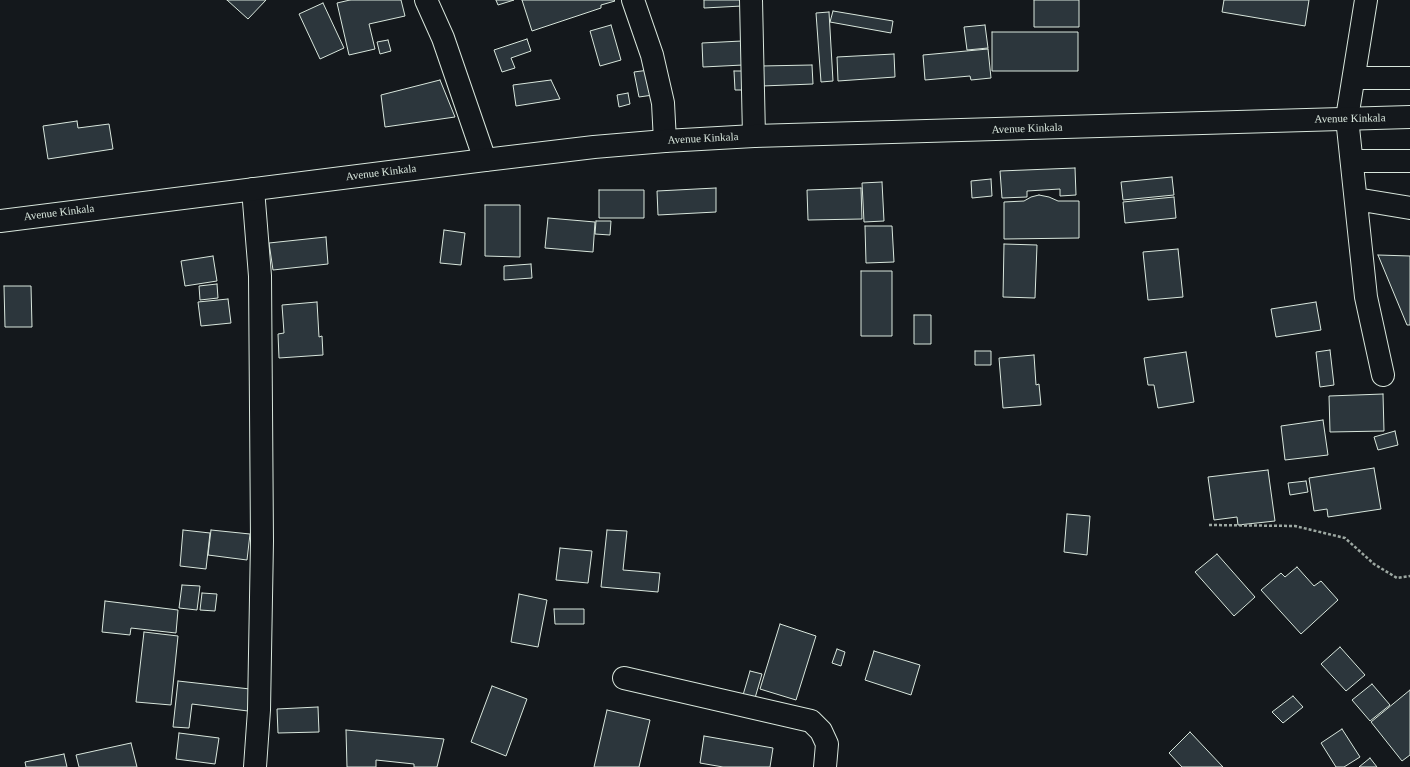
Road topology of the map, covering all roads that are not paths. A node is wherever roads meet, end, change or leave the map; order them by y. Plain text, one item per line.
1 (426, 0) edge
2 (633, 0) edge
3 (751, 0) edge
4 (1366, 0) edge
5 (1354, 78) junction
6 (1410, 78) edge
7 (1347, 118) junction
8 (1410, 118) edge
9 (754, 136) junction
10 (665, 141) junction
11 (485, 160) junction
12 (1352, 161) junction
13 (1410, 161) edge
14 (253, 189) junction
15 (1356, 199) junction
16 (1410, 208) edge
17 (0, 221) edge
18 (1383, 375) dead end
19 (624, 678) dead end
20 (255, 767) edge
21 (826, 767) edge

1 - 11 street
2 - 10 street
3 - 9 street
4 - 5 street
5 - 6 street
5 - 7 street
7 - 8 street, Avenue Kinkala
7 - 9 street, Avenue Kinkala
7 - 12 street
9 - 10 street, Avenue Kinkala
10 - 11 street, Avenue Kinkala
11 - 14 street, Avenue Kinkala
12 - 13 street
12 - 15 street
14 - 17 street, Avenue Kinkala
14 - 20 street
15 - 16 street
15 - 18 street
19 - 21 street

